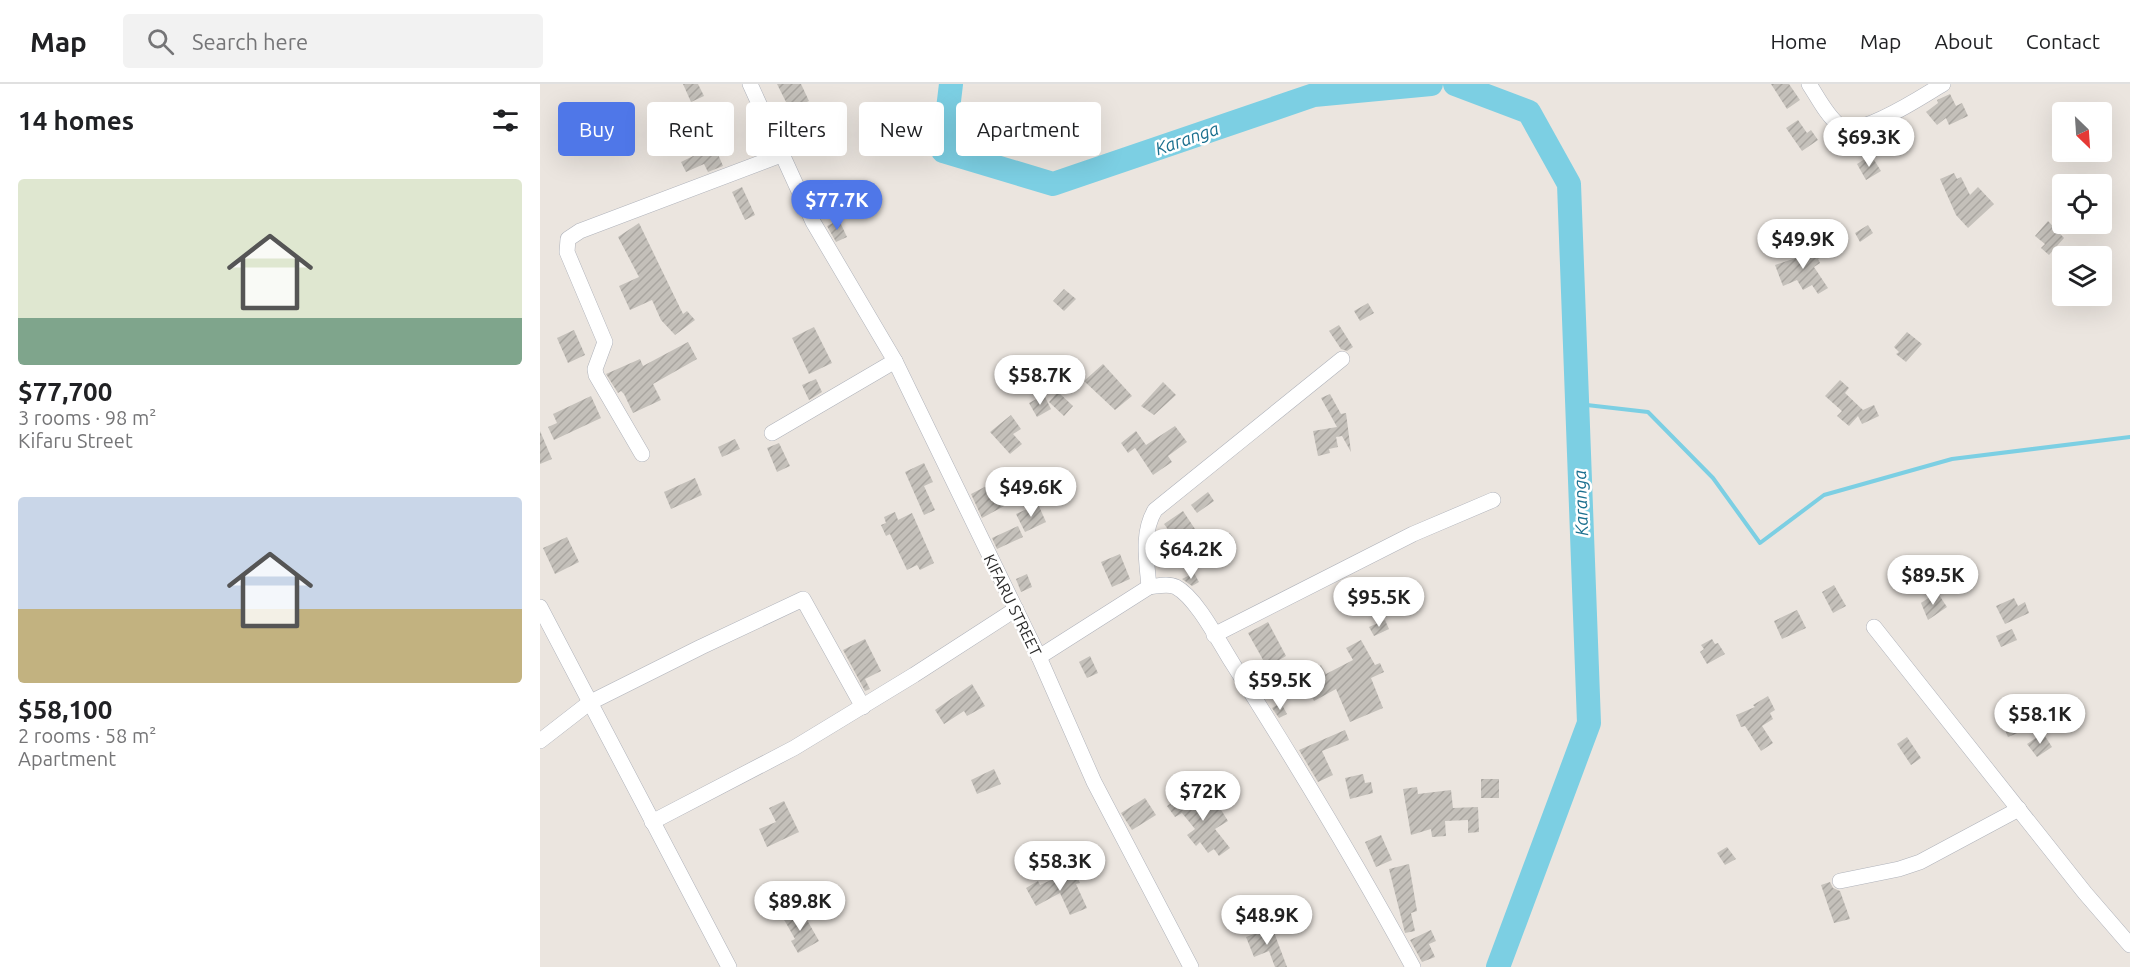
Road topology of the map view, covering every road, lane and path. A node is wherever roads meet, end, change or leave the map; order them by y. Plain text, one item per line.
1 (750, 84) edge
2 (1809, 84) edge
3 (1944, 84) edge
4 (758, 102) edge
5 (778, 156) edge
6 (782, 156) edge
7 (1342, 359) dead end
8 (895, 361) junction
9 (772, 433) dead end
10 (642, 454) dead end
11 (1493, 500) dead end
12 (1149, 587) junction
13 (540, 607) edge
14 (1016, 609) junction
15 (1874, 627) dead end
16 (1214, 635) junction
17 (1039, 657) junction
18 (589, 704) junction
19 (863, 707) junction
20 (540, 741) edge
21 (2019, 810) junction
22 (652, 822) junction
23 (1840, 881) dead end
24 (2130, 945) edge
25 (729, 967) edge
26 (1191, 967) edge
27 (1413, 967) edge

1 - 4 street, KIFARU STREET
2 - 3 street
5 - 10 street
6 - 8 street, KIFARU STREET
7 - 12 street
8 - 9 street
8 - 14 street, KIFARU STREET
11 - 16 street
12 - 16 street
12 - 17 street
13 - 18 street
14 - 17 street, KIFARU STREET
14 - 19 street
15 - 21 street
16 - 27 street
17 - 26 street, KIFARU STREET
18 - 19 street
18 - 20 street
18 - 22 street
19 - 22 street
21 - 23 street
21 - 24 street
22 - 25 street

